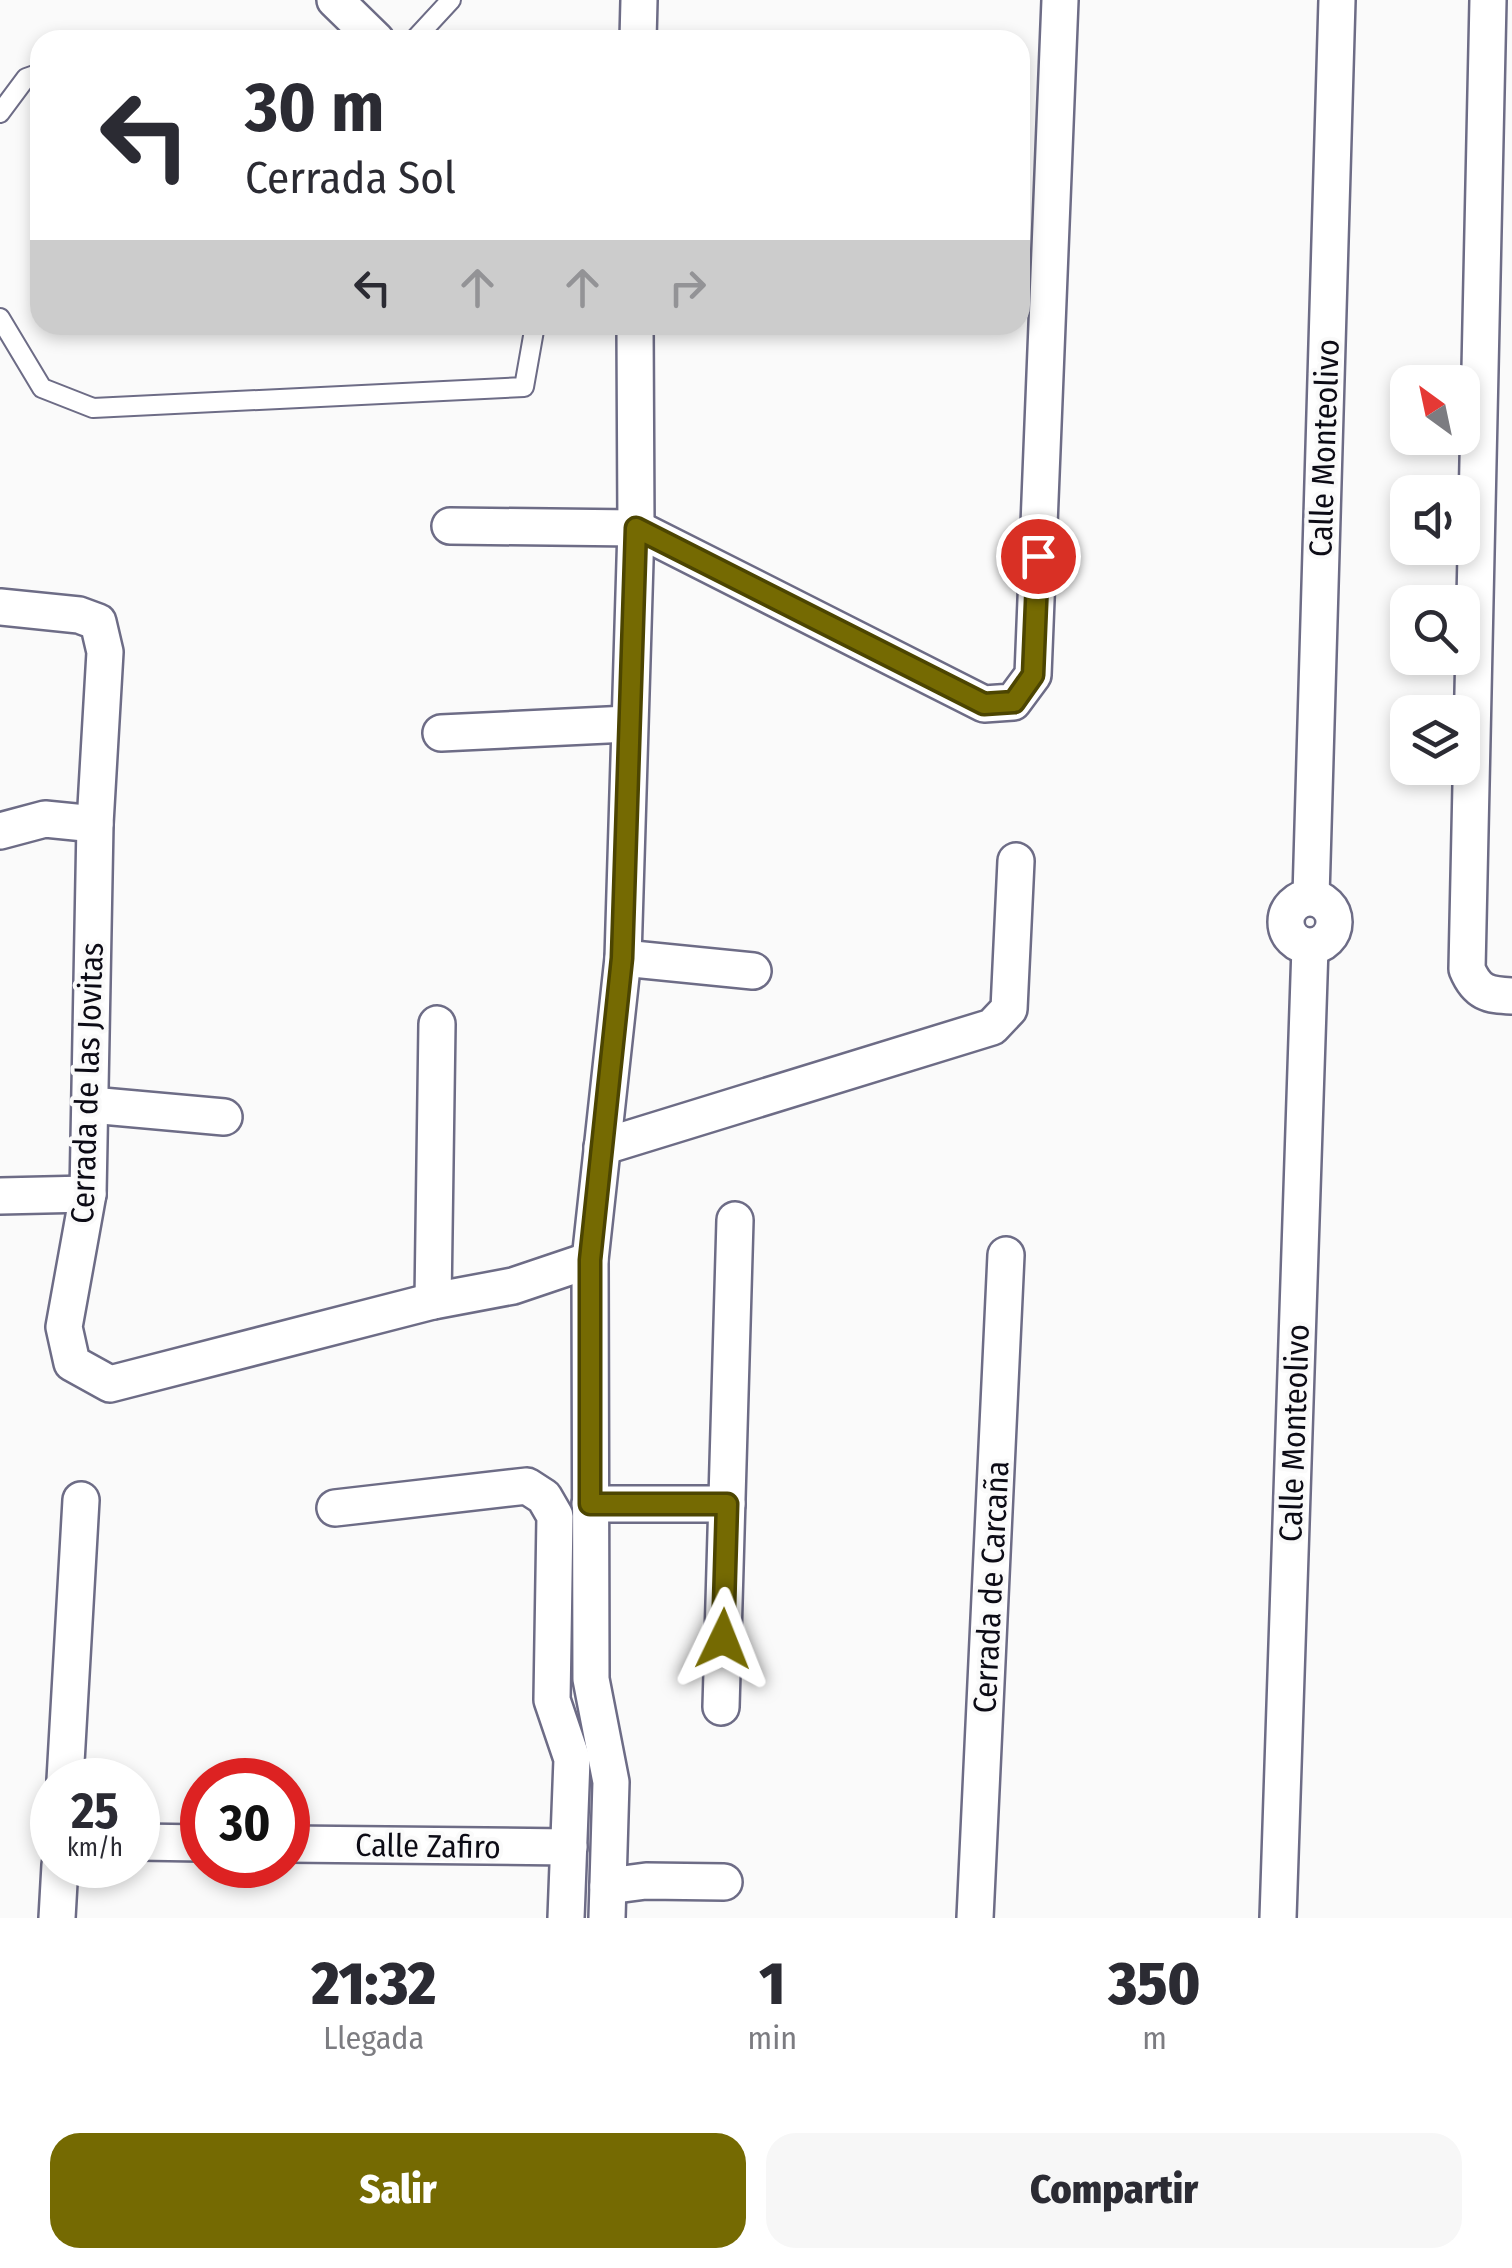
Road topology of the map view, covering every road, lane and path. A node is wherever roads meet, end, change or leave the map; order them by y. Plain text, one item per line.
1 (335, 0) edge
2 (450, 0) edge
3 (640, 0) edge
4 (1060, 0) edge
5 (1337, 0) edge
6 (1488, 0) edge
7 (366, 30) edge
8 (423, 30) edge
9 (638, 30) edge
10 (30, 77) edge
11 (0, 113) edge
12 (0, 318) edge
13 (532, 335) edge
14 (635, 335) edge
15 (450, 526) dead end
16 (636, 528) junction
17 (0, 607) edge
18 (628, 724) junction
19 (441, 734) dead end
20 (95, 824) junction
21 (0, 832) edge
22 (1016, 861) dead end
23 (622, 958) junction
24 (753, 972) dead end
25 (1512, 996) edge
26 (437, 1024) dead end
27 (91, 1105) junction
28 (224, 1117) dead end
29 (602, 1147) junction
30 (88, 1194) junction
31 (0, 1196) edge
32 (735, 1220) dead end
33 (1006, 1255) dead end
34 (590, 1260) junction
35 (432, 1301) junction
36 (82, 1500) dead end
37 (590, 1504) junction
38 (727, 1504) junction
39 (334, 1508) dead end
40 (722, 1707) dead end
41 (66, 1758) edge
42 (310, 1844) edge
43 (569, 1847) junction
44 (724, 1882) dead end
45 (59, 1888) edge
46 (607, 1902) edge
47 (57, 1918) edge
48 (566, 1918) edge
49 (976, 1918) edge
50 (1278, 1918) edge

1 - 7 street
2 - 8 lane
3 - 9 street
4 - 16 street
5 - 50 street, Calle Monteolivo
6 - 25 street
10 - 11 lane
12 - 13 lane
14 - 16 street
15 - 16 street
16 - 18 street
17 - 20 street, Cerrada de las Jovitas
18 - 19 street
18 - 23 street
20 - 21 street
20 - 27 street, Cerrada de las Jovitas
22 - 29 street
23 - 24 street
23 - 29 street
26 - 35 street
27 - 28 street
27 - 30 street, Cerrada de las Jovitas
29 - 34 street
30 - 31 street
30 - 35 street, Cerrada de las Jovitas
32 - 38 street
33 - 49 street, Cerrada de Carcaña
34 - 35 street, Cerrada de las Jovitas
34 - 37 street
36 - 41 street
37 - 38 street
37 - 46 street
38 - 40 street
39 - 43 street
42 - 43 street, Calle Zafiro
43 - 48 street
44 - 46 street
45 - 47 street

